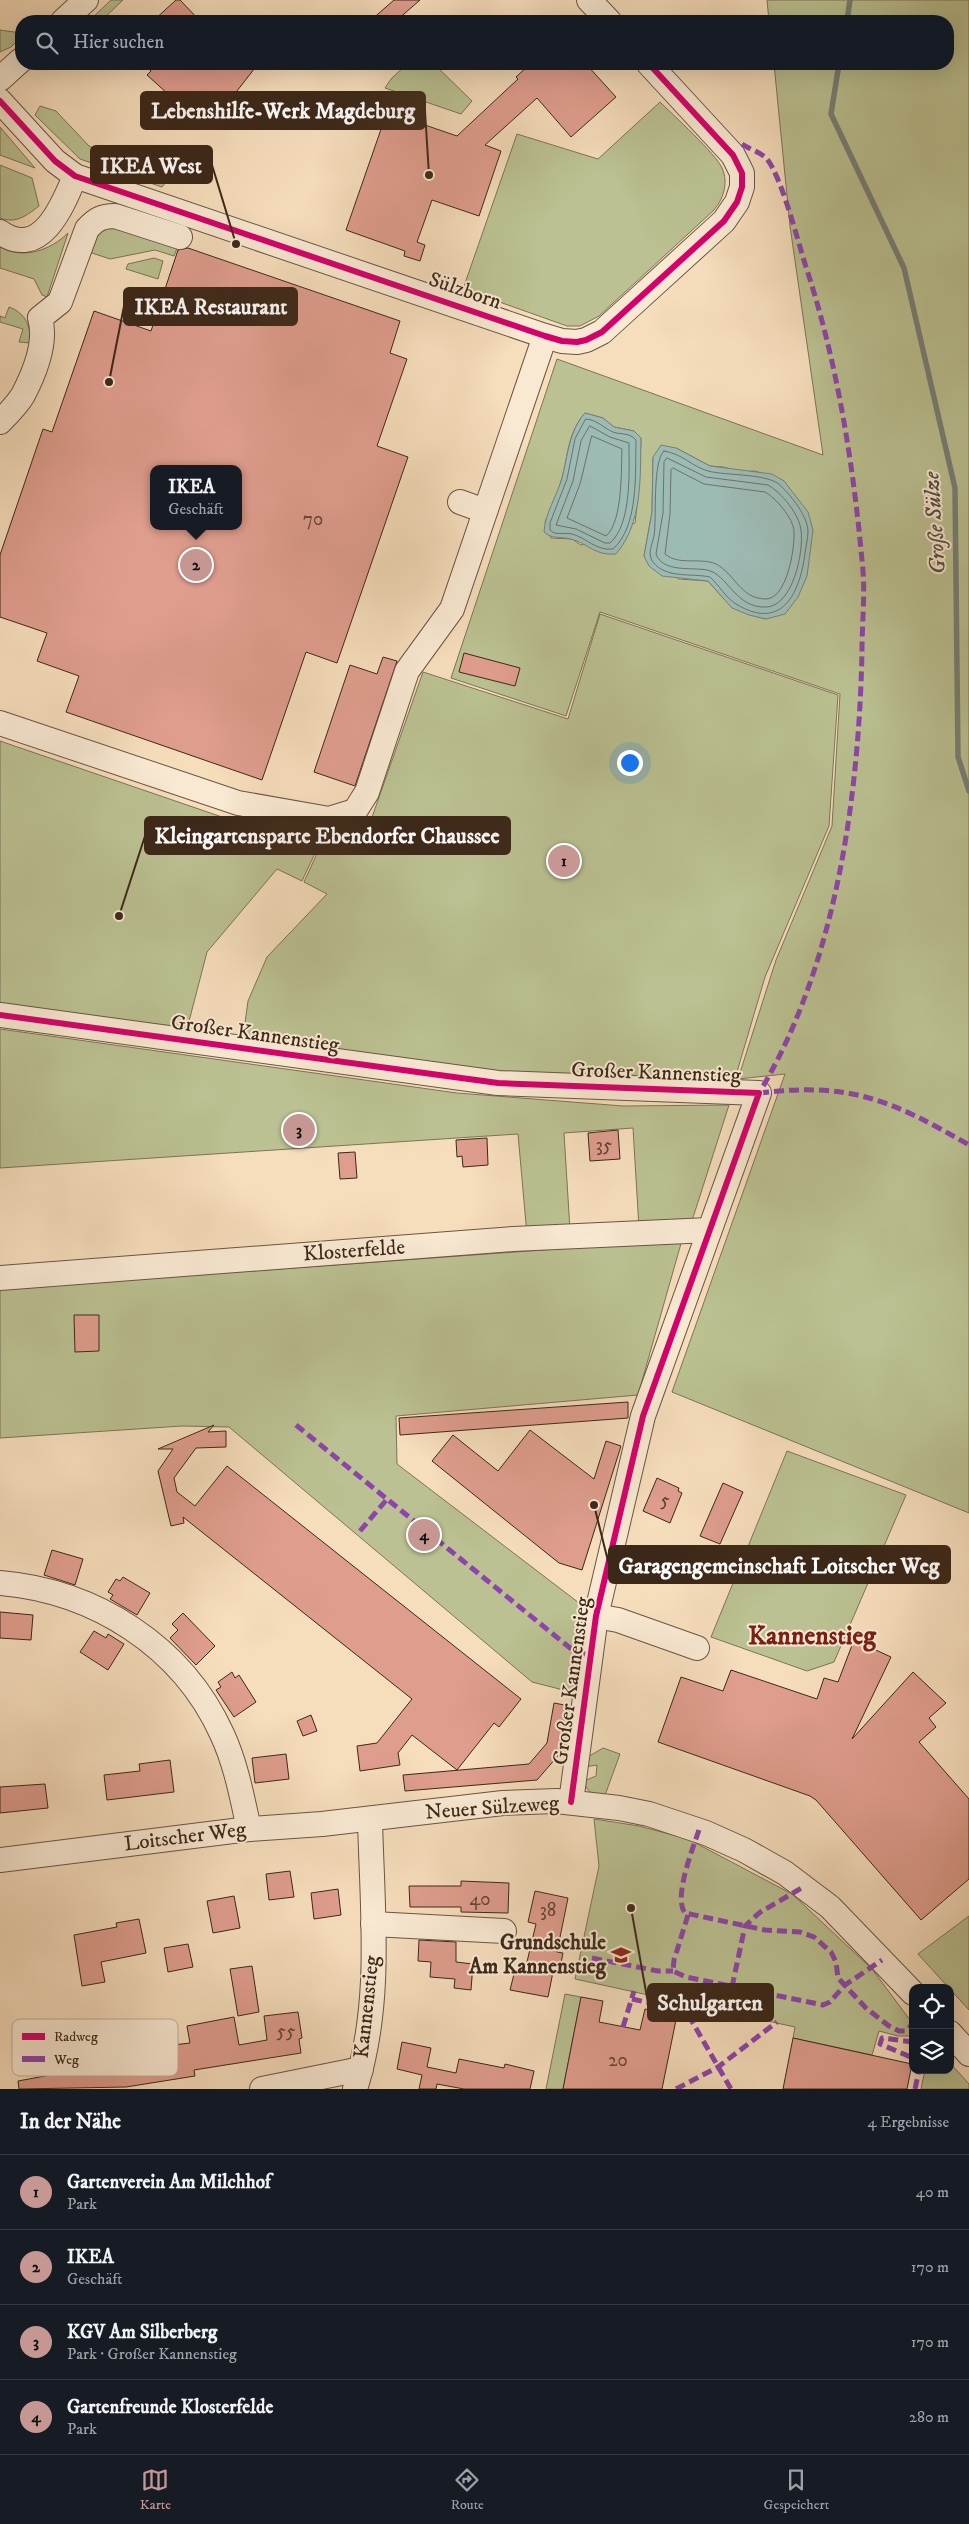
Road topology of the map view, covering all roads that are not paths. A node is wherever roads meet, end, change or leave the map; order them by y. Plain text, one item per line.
1 (86, 0) edge
2 (589, 0) edge
3 (70, 15) edge
4 (603, 15) edge
5 (15, 65) edge
6 (656, 70) edge
7 (0, 79) edge
8 (0, 102) edge
9 (75, 176) junction
10 (0, 232) edge
11 (180, 238) dead end
12 (545, 336) junction
13 (0, 422) edge
14 (460, 502) dead end
15 (486, 511) junction
16 (0, 723) edge
17 (0, 1015) edge
18 (709, 1230) junction
19 (0, 1278) edge
20 (0, 1583) edge
21 (596, 1616) junction
22 (698, 1648) dead end
23 (571, 1802) junction
24 (370, 1819) junction
25 (249, 1829) junction
26 (0, 1860) edge
27 (373, 1924) junction
28 (504, 1931) dead end
29 (909, 1989) edge
30 (954, 2037) edge
31 (969, 2054) edge
32 (357, 2084) edge
33 (262, 2089) edge

1 - 3 street
2 - 4 street
5 - 7 street
6 - 12 street, Sülzborn
8 - 9 street, Sülzborn
9 - 10 street
9 - 12 street, Sülzborn
11 - 13 street
12 - 15 street
14 - 15 street
15 - 16 street
17 - 18 street, Großer Kannenstieg
18 - 19 street, Klosterfelde
18 - 21 street, Großer Kannenstieg
20 - 25 street
21 - 22 street
21 - 23 street, Großer Kannenstieg
23 - 24 street, Neuer Sülzeweg
23 - 29 street, Neuer Sülzeweg
24 - 25 street, Loitscher Weg
24 - 27 street, Kannenstieg
25 - 26 street, Loitscher Weg
27 - 28 street, Kannenstieg
27 - 32 street, Kannenstieg
30 - 31 street
32 - 33 street

